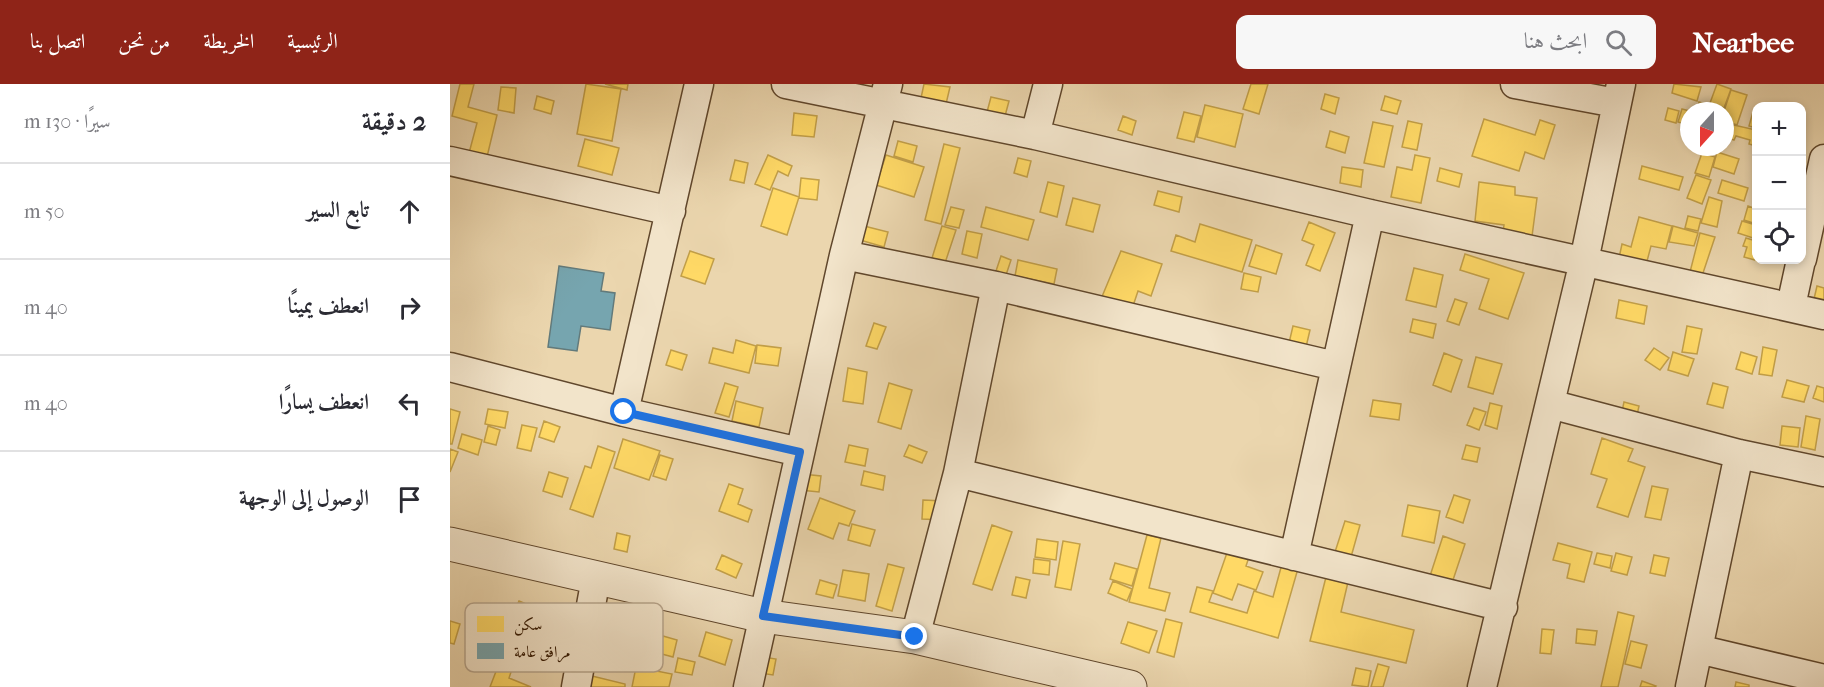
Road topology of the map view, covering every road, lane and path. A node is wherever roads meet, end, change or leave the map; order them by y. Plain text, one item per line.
1 (699, 84) edge
2 (786, 84) edge
3 (1048, 84) edge
4 (1515, 84) edge
5 (886, 93) edge
6 (1619, 94) edge
7 (1035, 135) junction
8 (1824, 159) edge
9 (450, 161) edge
10 (671, 211) junction
11 (1370, 214) junction
12 (1806, 237) edge
13 (844, 255) junction
14 (1584, 261) junction
15 (1800, 264) edge
16 (996, 286) junction
17 (1791, 306) junction
18 (1824, 315) edge
19 (1335, 366) junction
20 (450, 367) edge
21 (1550, 404) junction
22 (624, 412) junction
23 (800, 452) junction
24 (1739, 454) junction
25 (1824, 472) edge
26 (958, 473) junction
27 (450, 544) edge
28 (1294, 556) junction
29 (596, 578) junction
30 (591, 603) edge
31 (1503, 607) junction
32 (763, 616) junction
33 (915, 637) junction
34 (1698, 649) junction
35 (579, 672) edge
36 (1824, 679) edge
37 (576, 687) edge
38 (748, 687) edge
39 (1130, 687) edge
40 (1482, 687) edge
41 (1689, 687) edge

1 - 10 street
2 - 5 street
3 - 7 street
4 - 6 street
5 - 7 street
5 - 13 street
6 - 14 street
7 - 11 street
8 - 12 street
9 - 10 street
10 - 22 street
11 - 14 street
11 - 19 street
13 - 16 street
13 - 23 street
14 - 17 street
14 - 21 street
15 - 17 street
16 - 19 street
16 - 26 street
17 - 18 street
19 - 28 street
20 - 22 street
21 - 24 street
21 - 31 street
22 - 23 street
23 - 32 street
24 - 25 street
24 - 34 street
26 - 28 street
26 - 33 street
27 - 29 street
28 - 31 street
29 - 30 street
29 - 32 street
31 - 40 street
32 - 33 street
32 - 38 street
33 - 39 street
34 - 36 street
34 - 41 street
35 - 37 street

